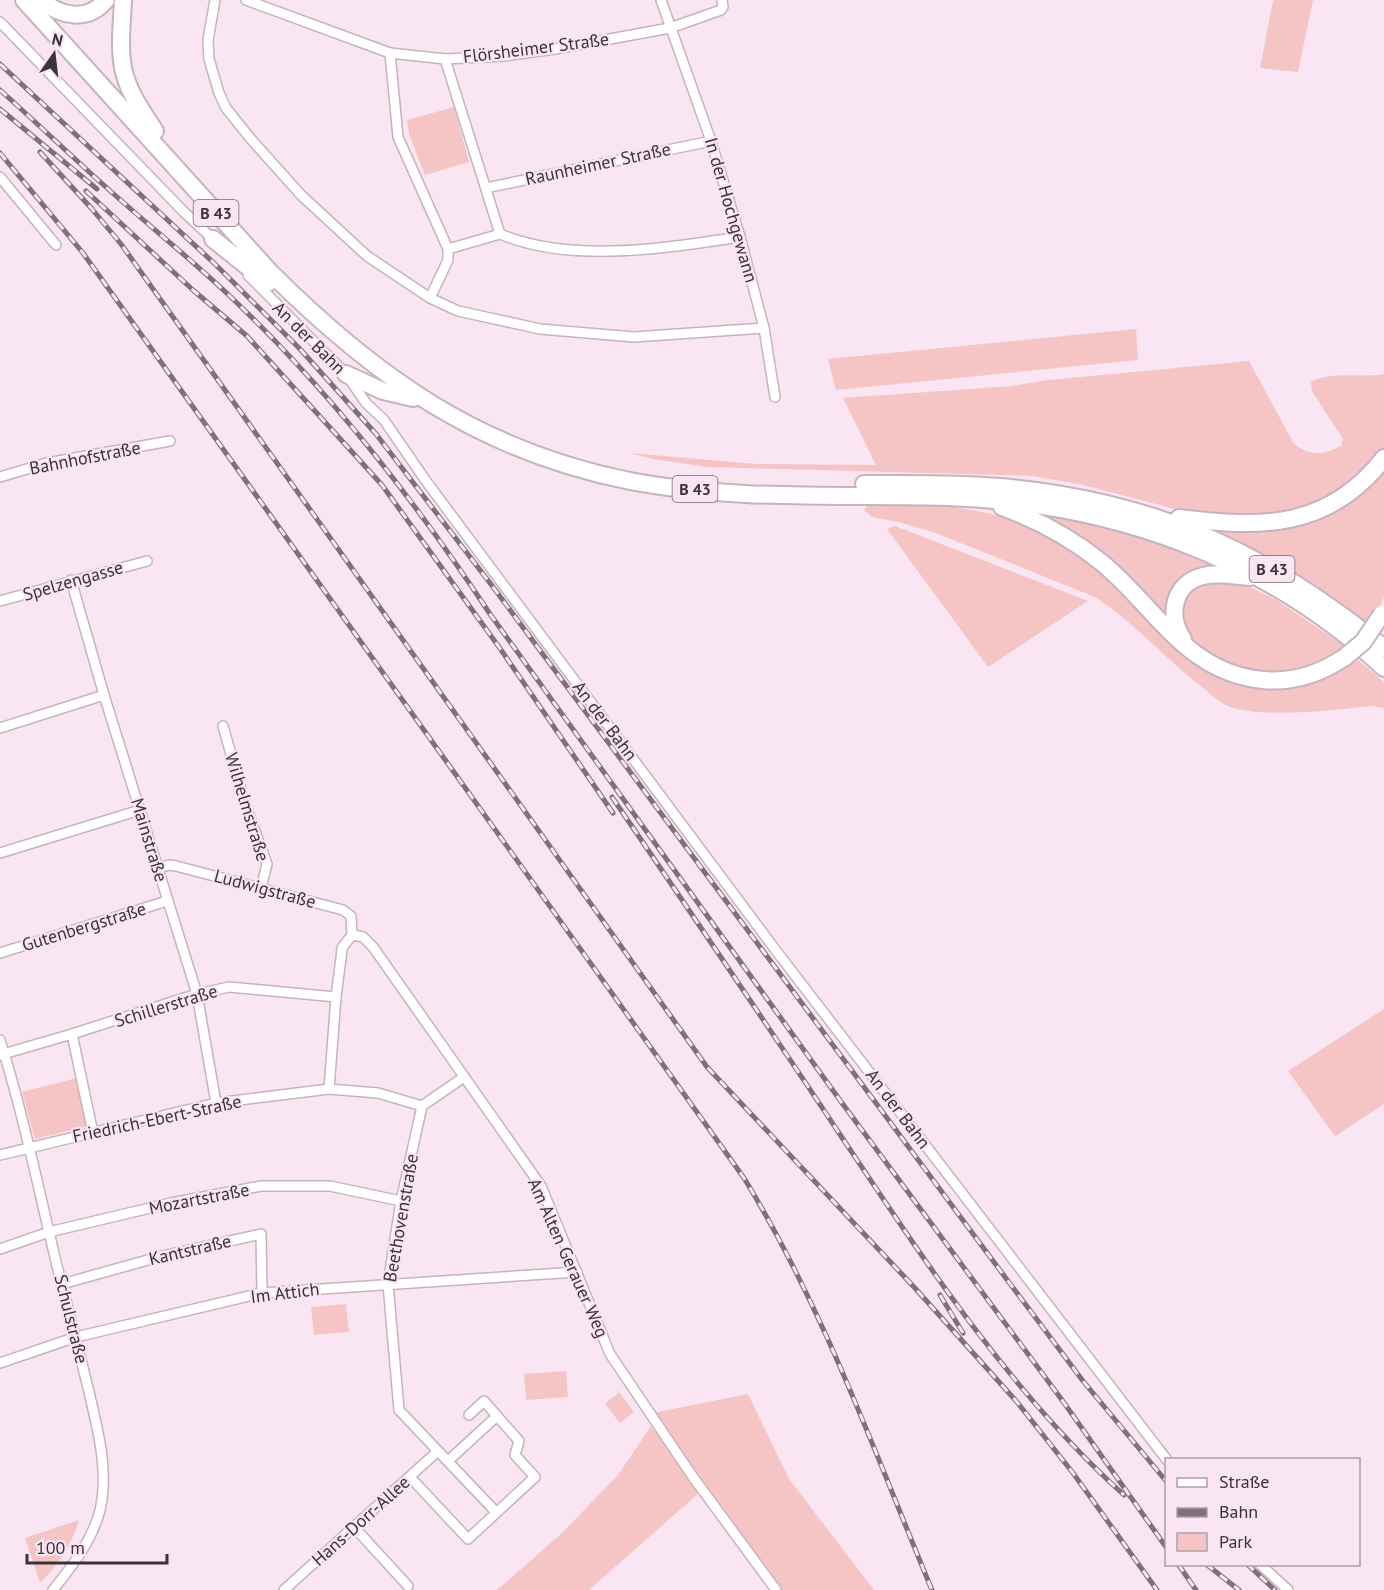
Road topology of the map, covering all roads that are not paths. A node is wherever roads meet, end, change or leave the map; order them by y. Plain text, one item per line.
1 (24, 0) edge
2 (39, 0) edge
3 (106, 0) edge
4 (123, 0) edge
5 (215, 0) edge
6 (246, 0) edge
7 (661, 0) edge
8 (723, 4) edge
9 (0, 22) edge
10 (670, 28) junction
11 (390, 53) junction
12 (445, 59) junction
13 (155, 131) junction
14 (711, 141) junction
15 (0, 177) edge
16 (486, 188) junction
17 (500, 234) junction
18 (740, 237) junction
19 (213, 239) junction
20 (56, 245) dead end
21 (448, 249) junction
22 (430, 298) junction
23 (304, 307) junction
24 (764, 327) junction
25 (345, 374) junction
26 (775, 397) dead end
27 (428, 402) junction
28 (170, 441) dead end
29 (1384, 458) edge
30 (0, 477) edge
31 (978, 499) junction
32 (1147, 514) junction
33 (147, 561) dead end
34 (1261, 578) junction
35 (71, 580) junction
36 (0, 601) edge
37 (1383, 612) edge
38 (1384, 648) edge
39 (1192, 652) junction
40 (1384, 668) edge
41 (104, 695) junction
42 (223, 726) dead end
43 (0, 728) edge
44 (140, 810) junction
45 (0, 853) edge
46 (159, 868) junction
47 (261, 888) junction
48 (167, 901) junction
49 (352, 935) junction
50 (0, 953) edge
51 (197, 994) junction
52 (336, 997) junction
53 (72, 1034) junction
54 (0, 1040) edge
55 (2, 1054) edge
56 (464, 1077) junction
57 (329, 1089) junction
58 (216, 1103) junction
59 (422, 1106) junction
60 (93, 1132) junction
61 (28, 1148) junction
62 (0, 1155) edge
63 (401, 1201) junction
64 (49, 1232) junction
65 (0, 1249) edge
66 (578, 1272) junction
67 (62, 1284) junction
68 (388, 1284) junction
69 (262, 1293) junction
70 (76, 1338) junction
71 (0, 1363) edge
72 (469, 1415) dead end
73 (497, 1416) junction
74 (438, 1451) junction
75 (1165, 1458) edge
76 (448, 1461) junction
77 (410, 1477) junction
78 (495, 1511) junction
79 (354, 1527) junction
80 (1262, 1566) edge
81 (408, 1586) dead end
82 (290, 1588) edge
83 (53, 1590) edge
84 (776, 1590) edge
85 (1288, 1590) edge

1 - 23 highway, B 43
2 - 3 highway
2 - 13 highway, B 43
4 - 13 highway
5 - 22 street
6 - 11 street, Flörsheimer Straße
7 - 10 street, In der Hochgewann
8 - 10 street, Flörsheimer Straße
9 - 19 street, An der Bahn
10 - 12 street, Flörsheimer Straße
10 - 14 street, In der Hochgewann
11 - 12 street, Flörsheimer Straße
11 - 21 street
12 - 16 street
13 - 32 highway, B 43
14 - 16 street, Raunheimer Straße
14 - 18 street, In der Hochgewann
15 - 20 street
16 - 17 street
17 - 18 street
17 - 21 street
18 - 24 street, In der Hochgewann
19 - 23 highway
19 - 25 street, An der Bahn
21 - 22 street
22 - 24 street
23 - 27 highway, B 43
24 - 26 street, In der Hochgewann
25 - 27 highway
25 - 75 street, An der Bahn
27 - 31 highway, B 43
28 - 30 street, Bahnhofstraße
29 - 32 highway
31 - 34 highway, B 43
31 - 39 highway
32 - 38 highway, B 43
33 - 35 street, Spelzengasse
34 - 39 highway
34 - 40 highway, B 43
35 - 36 street, Spelzengasse
35 - 41 street, Mainstraße
37 - 39 highway, bridge
41 - 43 street
41 - 44 street, Mainstraße
42 - 47 street, Wilhelmstraße
44 - 45 street
44 - 46 street, Mainstraße
46 - 47 street, Ludwigstraße
46 - 48 street, Mainstraße
47 - 49 street, Ludwigstraße
48 - 50 street, Gutenbergstraße
48 - 51 street, Mainstraße
49 - 52 street
49 - 56 street, Am Alten Gerauer Weg
51 - 52 street, Schillerstraße
51 - 53 street, Schillerstraße
51 - 58 street, Mainstraße
52 - 57 street
53 - 55 street, Schillerstraße
53 - 60 street
54 - 55 street, Schulstraße
55 - 61 street, Schulstraße
56 - 59 street
56 - 66 street, Am Alten Gerauer Weg
57 - 58 street, Friedrich-Ebert-Straße
57 - 59 street, Friedrich-Ebert-Straße
58 - 60 street, Friedrich-Ebert-Straße
59 - 63 street, Beethovenstraße
60 - 61 street, Friedrich-Ebert-Straße
61 - 62 street, Friedrich-Ebert-Straße
61 - 64 street, Schulstraße
63 - 64 street, Mozartstraße
63 - 68 street, Beethovenstraße
64 - 65 street, Mozartstraße
64 - 67 street, Schulstraße
66 - 68 street, Im Attich
66 - 84 street, Am Alten Gerauer Weg
67 - 69 street, Kantstraße
67 - 70 street, Schulstraße
68 - 69 street, Im Attich
68 - 74 street, Beethovenstraße
69 - 70 street, Im Attich
70 - 71 street, Im Attich
70 - 83 street, Schulstraße
72 - 73 street
73 - 76 street
73 - 78 street
74 - 76 street
74 - 77 street, Hans-Dorr-Allee
76 - 78 street
77 - 78 street
77 - 79 street, Hans-Dorr-Allee
79 - 81 street
79 - 82 street, Hans-Dorr-Allee
80 - 85 street

